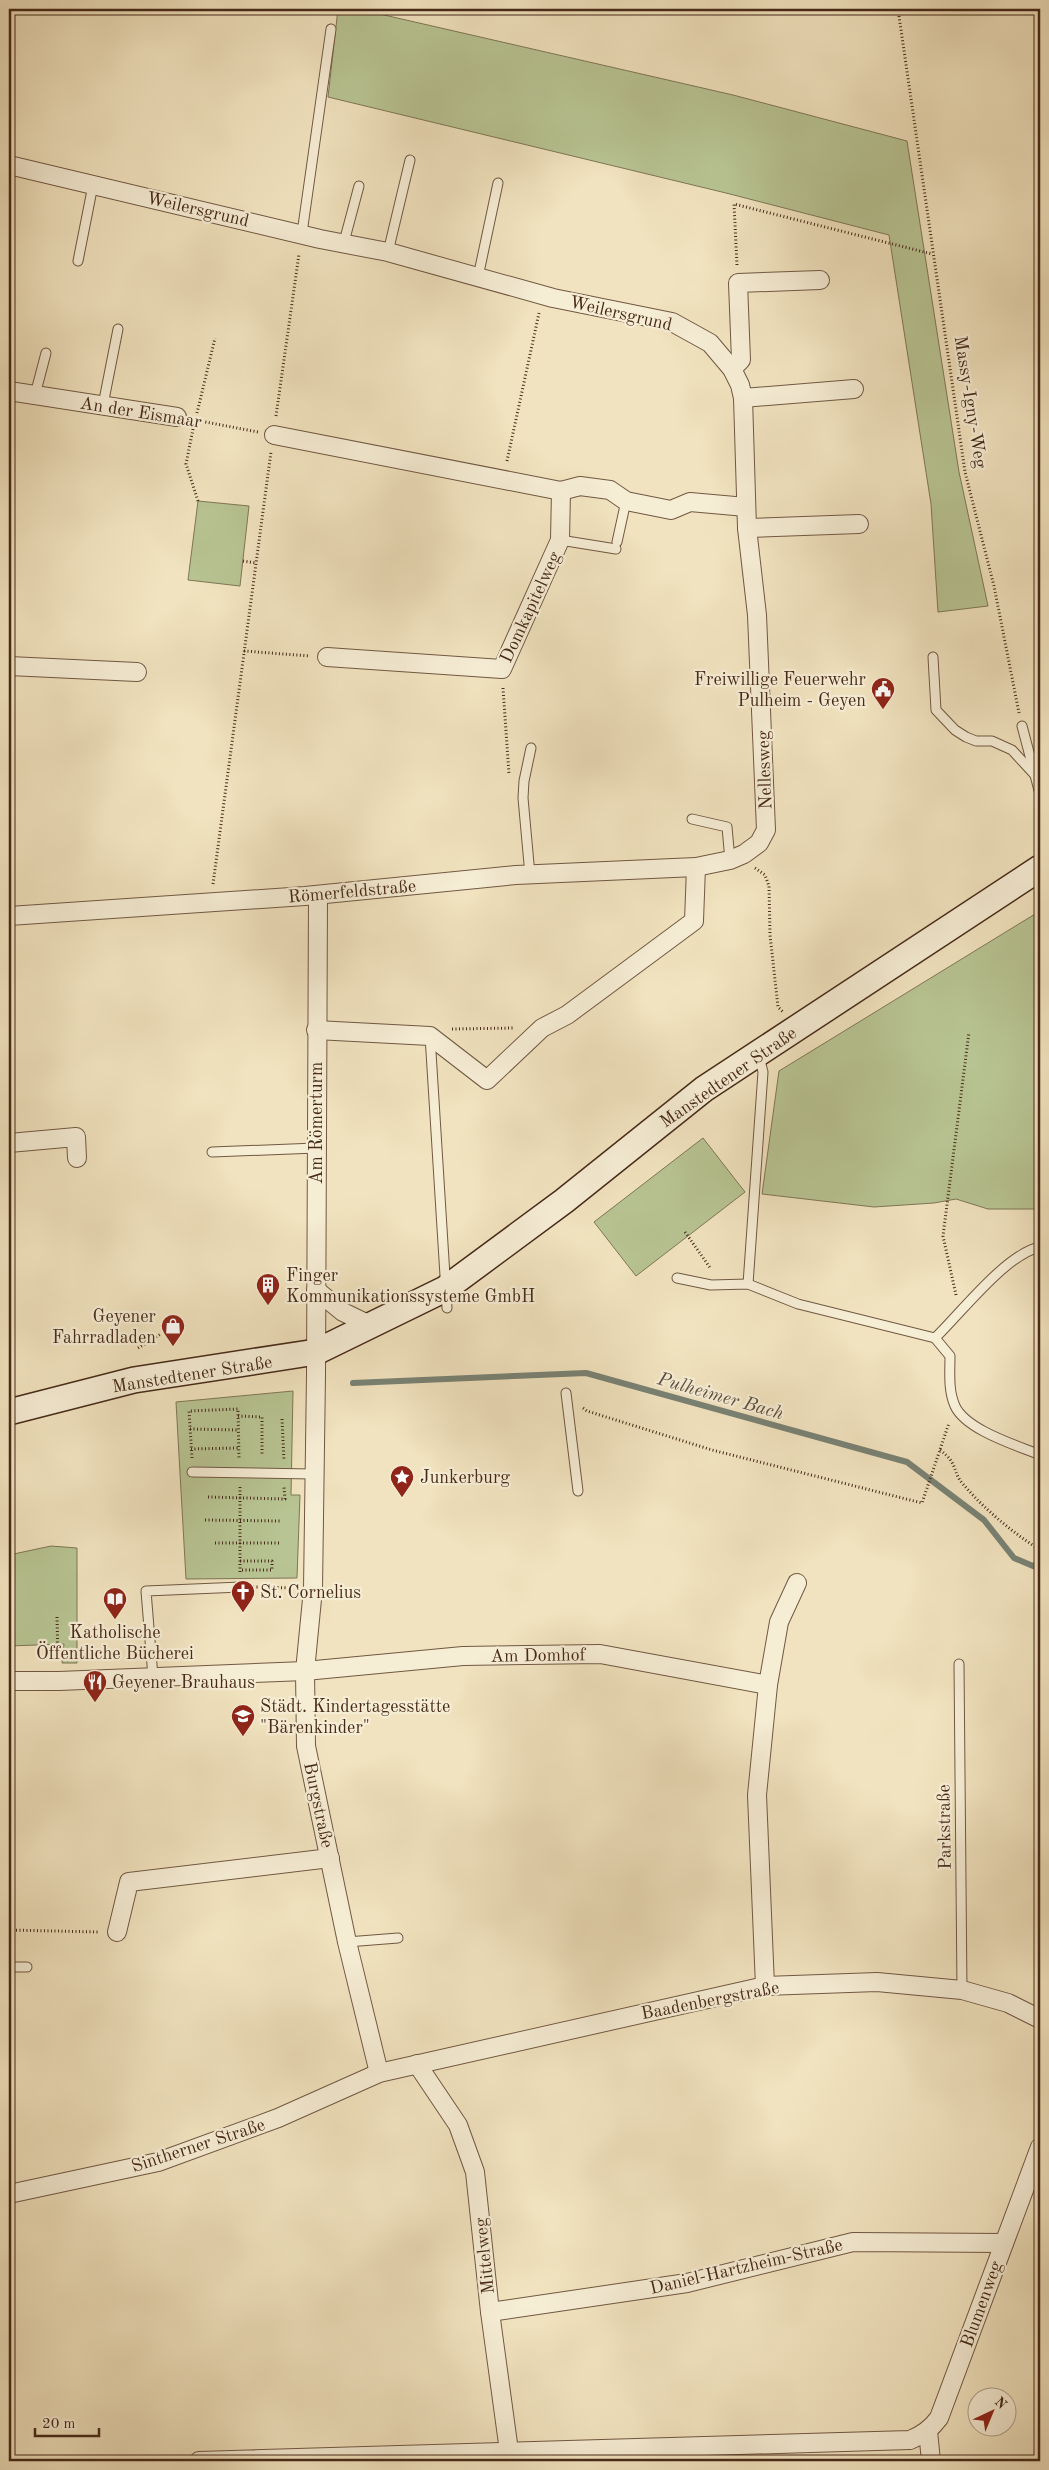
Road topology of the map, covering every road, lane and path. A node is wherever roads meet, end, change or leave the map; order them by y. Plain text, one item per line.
1 (898, 9) edge
2 (331, 29) dead end
3 (410, 160) dead end
4 (9, 164) edge
5 (498, 183) dead end
6 (93, 184) junction
7 (359, 186) dead end
8 (302, 233) junction
9 (344, 242) junction
10 (388, 252) junction
11 (932, 254) junction
12 (78, 261) dead end
13 (478, 277) junction
14 (820, 280) dead end
15 (738, 283) junction
16 (543, 296) junction
17 (118, 329) dead end
18 (215, 338) dead end
19 (46, 353) dead end
20 (732, 369) junction
21 (854, 389) dead end
22 (9, 391) edge
23 (742, 391) junction
24 (35, 395) junction
25 (103, 405) junction
26 (177, 417) joint
27 (195, 420) junction
28 (274, 435) junction
29 (502, 481) junction
30 (561, 491) junction
31 (198, 501) dead end
32 (626, 501) junction
33 (746, 507) junction
34 (859, 524) dead end
35 (747, 528) junction
36 (560, 540) junction
37 (243, 561) dead end
38 (256, 563) junction
39 (244, 652) junction
40 (933, 657) dead end
41 (328, 658) joint
42 (9, 666) edge
43 (137, 672) dead end
44 (1022, 726) joint
45 (531, 748) dead end
46 (1035, 775) junction
47 (1040, 794) edge
48 (692, 820) dead end
49 (737, 857) junction
50 (696, 867) junction
51 (1040, 868) edge
52 (530, 875) junction
53 (318, 895) junction
54 (211, 902) junction
55 (9, 916) edge
56 (542, 1028) junction
57 (796, 1028) junction
58 (316, 1030) junction
59 (969, 1032) dead end
60 (430, 1036) junction
61 (758, 1054) junction
62 (9, 1143) edge
63 (316, 1148) junction
64 (212, 1152) dead end
65 (77, 1158) dead end
66 (685, 1232) dead end
67 (1040, 1247) edge
68 (677, 1278) dead end
69 (722, 1284) junction
70 (748, 1284) junction
71 (316, 1290) junction
72 (446, 1298) junction
73 (961, 1314) junction
74 (370, 1325) junction
75 (161, 1334) dead end
76 (935, 1338) junction
77 (138, 1348) dead end
78 (316, 1352) junction
79 (566, 1392) joint
80 (955, 1406) junction
81 (189, 1411) dead end
82 (9, 1412) edge
83 (238, 1416) dead end
84 (282, 1419) dead end
85 (190, 1429) junction
86 (239, 1430) dead end
87 (239, 1448) dead end
88 (191, 1449) junction
89 (940, 1450) junction
90 (1040, 1454) edge
91 (262, 1455) dead end
92 (192, 1472) joint
93 (284, 1473) junction
94 (313, 1474) junction
95 (578, 1491) dead end
96 (208, 1497) dead end
97 (205, 1520) dead end
98 (280, 1521) dead end
99 (215, 1543) dead end
100 (280, 1543) dead end
101 (1040, 1550) edge
102 (240, 1561) dead end
103 (240, 1570) dead end
104 (797, 1583) dead end
105 (240, 1587) joint
106 (305, 1588) dead end
107 (57, 1617) dead end
108 (959, 1664) dead end
109 (305, 1671) junction
110 (153, 1677) junction
111 (9, 1680) edge
112 (60, 1681) junction
113 (768, 1685) junction
114 (330, 1858) junction
115 (9, 1930) edge
116 (117, 1932) joint
117 (398, 1938) dead end
118 (348, 1942) junction
119 (9, 1966) edge
120 (27, 1967) dead end
121 (766, 1986) junction
122 (962, 1990) junction
123 (1040, 2019) edge
124 (417, 2064) junction
125 (379, 2073) junction
126 (1040, 2147) edge
127 (9, 2194) edge
128 (1004, 2243) junction
129 (490, 2312) junction
130 (928, 2431) junction
131 (511, 2456) edge
132 (199, 2461) edge
133 (931, 2461) edge

1 - 11 path, Massy-Igny-Weg
2 - 8 lane
3 - 10 lane
4 - 6 street, Weilersgrund
5 - 13 lane
6 - 8 street, Weilersgrund
6 - 12 lane
7 - 9 lane
8 - 9 street, Weilersgrund
8 - 28 path
9 - 10 street, Weilersgrund
10 - 13 street, Weilersgrund
11 - 15 path
11 - 44 path, Massy-Igny-Weg
13 - 16 street, Weilersgrund
14 - 15 street
15 - 20 street
16 - 20 street, Weilersgrund
16 - 29 path
17 - 25 lane
18 - 27 path
19 - 24 lane
20 - 23 street, Weilersgrund
21 - 23 street
22 - 24 street, An der Eismaar
23 - 33 street, Nellesweg
24 - 25 street, An der Eismaar
25 - 26 street, An der Eismaar
26 - 27 path, An der Eismaar
27 - 28 path, An der Eismaar
27 - 31 path
28 - 29 street
28 - 38 path
29 - 30 street
30 - 32 street
30 - 36 street, Domkapitelweg
32 - 33 street
32 - 36 lane
33 - 35 street, Nellesweg
34 - 35 street
35 - 49 street, Nellesweg
36 - 41 street, Domkapitelweg
37 - 38 path
38 - 39 path
39 - 41 path
39 - 54 path
40 - 46 lane
42 - 43 street
44 - 46 lane
45 - 52 lane
46 - 47 lane
48 - 49 lane
49 - 50 street, Römerfeldstraße
49 - 57 path
50 - 52 street, Römerfeldstraße
50 - 56 street
51 - 57 street, Manstedtener Straße
52 - 53 street, Römerfeldstraße
53 - 54 street, Römerfeldstraße
53 - 58 street, Am Römerturm
54 - 55 street, Römerfeldstraße
56 - 60 path
56 - 60 street
57 - 61 street, Manstedtener Straße
58 - 60 street
58 - 63 street, Am Römerturm
59 - 73 path
60 - 72 lane
61 - 70 lane
61 - 72 street, Manstedtener Straße
62 - 65 street
63 - 64 lane
63 - 71 street, Am Römerturm
66 - 69 path
67 - 73 lane
68 - 69 lane
69 - 70 lane
70 - 76 lane
71 - 74 street
71 - 78 street, Am Römerturm
72 - 74 street, Manstedtener Straße
73 - 76 lane
74 - 78 street, Manstedtener Straße
75 - 77 path
76 - 80 lane
78 - 82 street, Manstedtener Straße
78 - 94 street, Burgstraße
79 - 89 path
79 - 95 lane
80 - 89 path
80 - 90 lane
81 - 85 path
83 - 91 path
84 - 93 path
85 - 86 path
85 - 88 path
87 - 88 path
88 - 92 path
89 - 101 path
92 - 93 lane
93 - 94 lane
93 - 96 path
94 - 109 street, Burgstraße
97 - 98 path
99 - 100 path
102 - 103 path
104 - 113 street
105 - 106 path
105 - 110 lane
107 - 112 path
108 - 122 lane, Parkstraße
109 - 110 street, Am Domhof
109 - 113 street, Am Domhof
109 - 114 street, Burgstraße
110 - 112 street, Am Domhof
111 - 112 street, Am Domhof
113 - 121 street
114 - 116 street
114 - 118 street, Burgstraße
115 - 116 path
117 - 118 lane
118 - 125 street, Burgstraße
119 - 120 lane
121 - 122 street, Baadenbergstraße
121 - 124 street, Baadenbergstraße
122 - 123 street, Baadenbergstraße
124 - 125 street, Baadenbergstraße
124 - 129 street, Mittelweg
125 - 127 street, Sintherner Straße
126 - 128 street, Blumenweg
128 - 129 street, Daniel-Hartzheim-Straße
128 - 130 street, Blumenweg
129 - 131 street, Mittelweg
130 - 131 street
130 - 133 street
131 - 132 street

